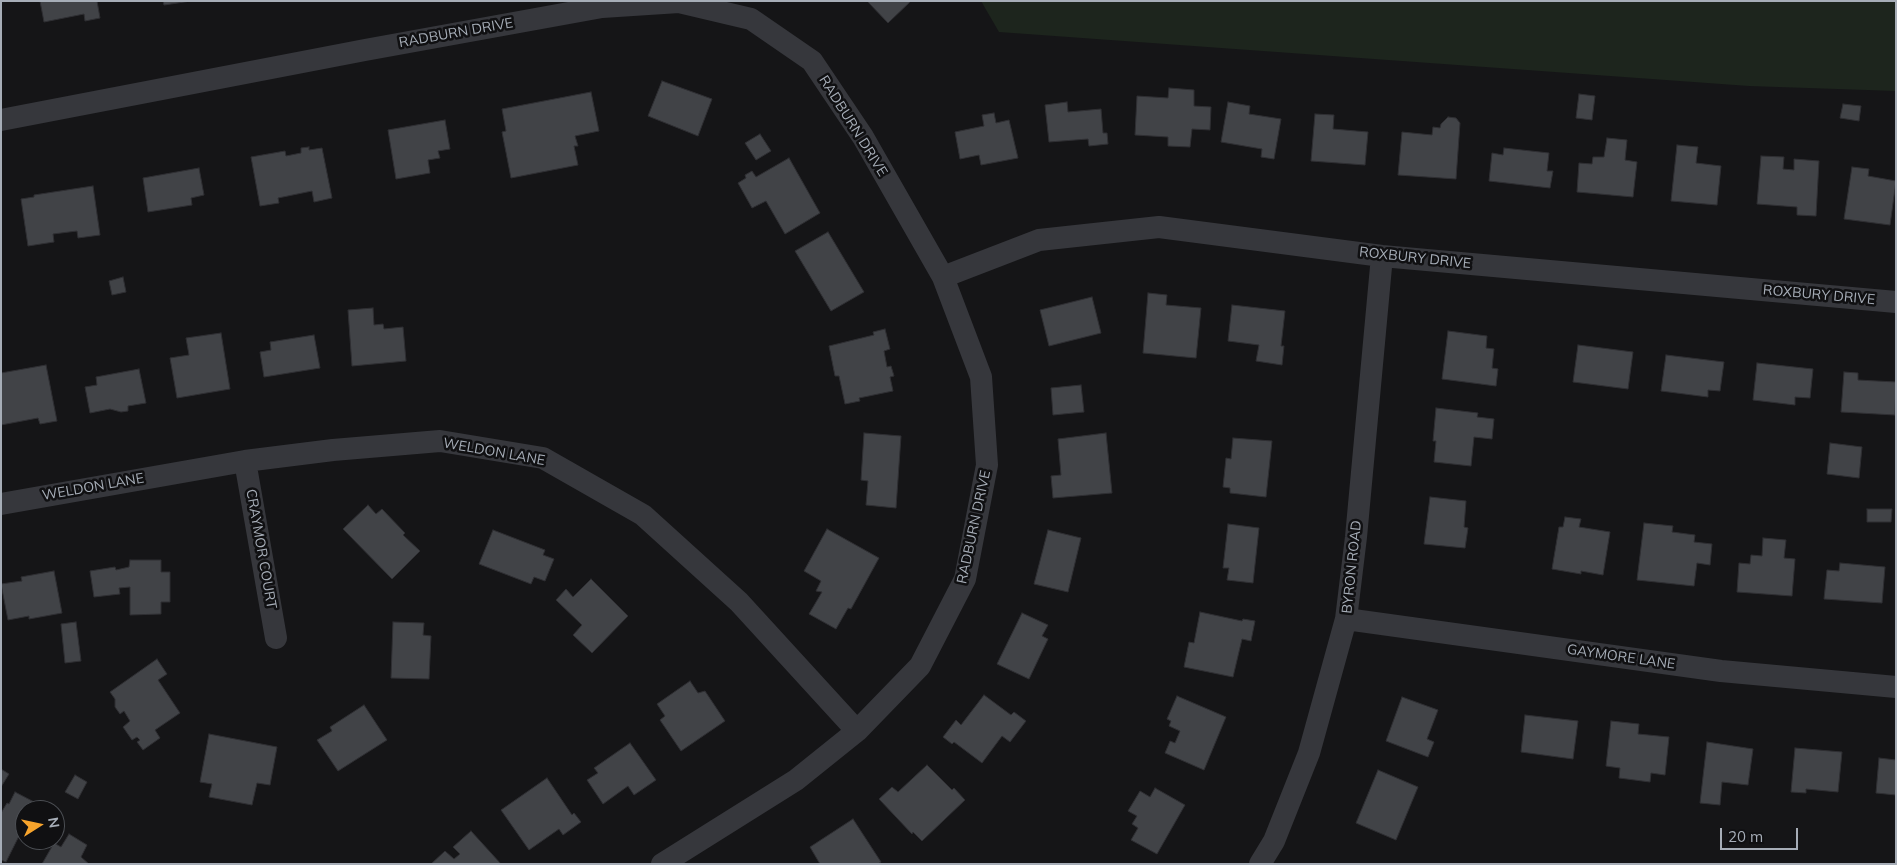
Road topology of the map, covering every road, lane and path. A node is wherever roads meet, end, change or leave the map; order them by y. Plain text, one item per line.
1 (1, 120) edge
2 (1382, 256) junction
3 (943, 277) junction
4 (1896, 302) edge
5 (245, 461) junction
6 (1, 504) edge
7 (1346, 619) junction
8 (276, 638) dead end
9 (1896, 687) edge
10 (856, 730) junction
11 (662, 864) edge
12 (1260, 864) edge

1 - 3 street, RADBURN DRIVE
2 - 3 street, ROXBURY DRIVE
2 - 4 street, ROXBURY DRIVE
2 - 7 street, BYRON ROAD
3 - 10 street, RADBURN DRIVE
5 - 6 street, WELDON LANE
5 - 8 street, CRAYMOR COURT
5 - 10 street, WELDON LANE
7 - 9 street, GAYMORE LANE
7 - 12 street, BYRON ROAD
10 - 11 street, RADBURN DRIVE

